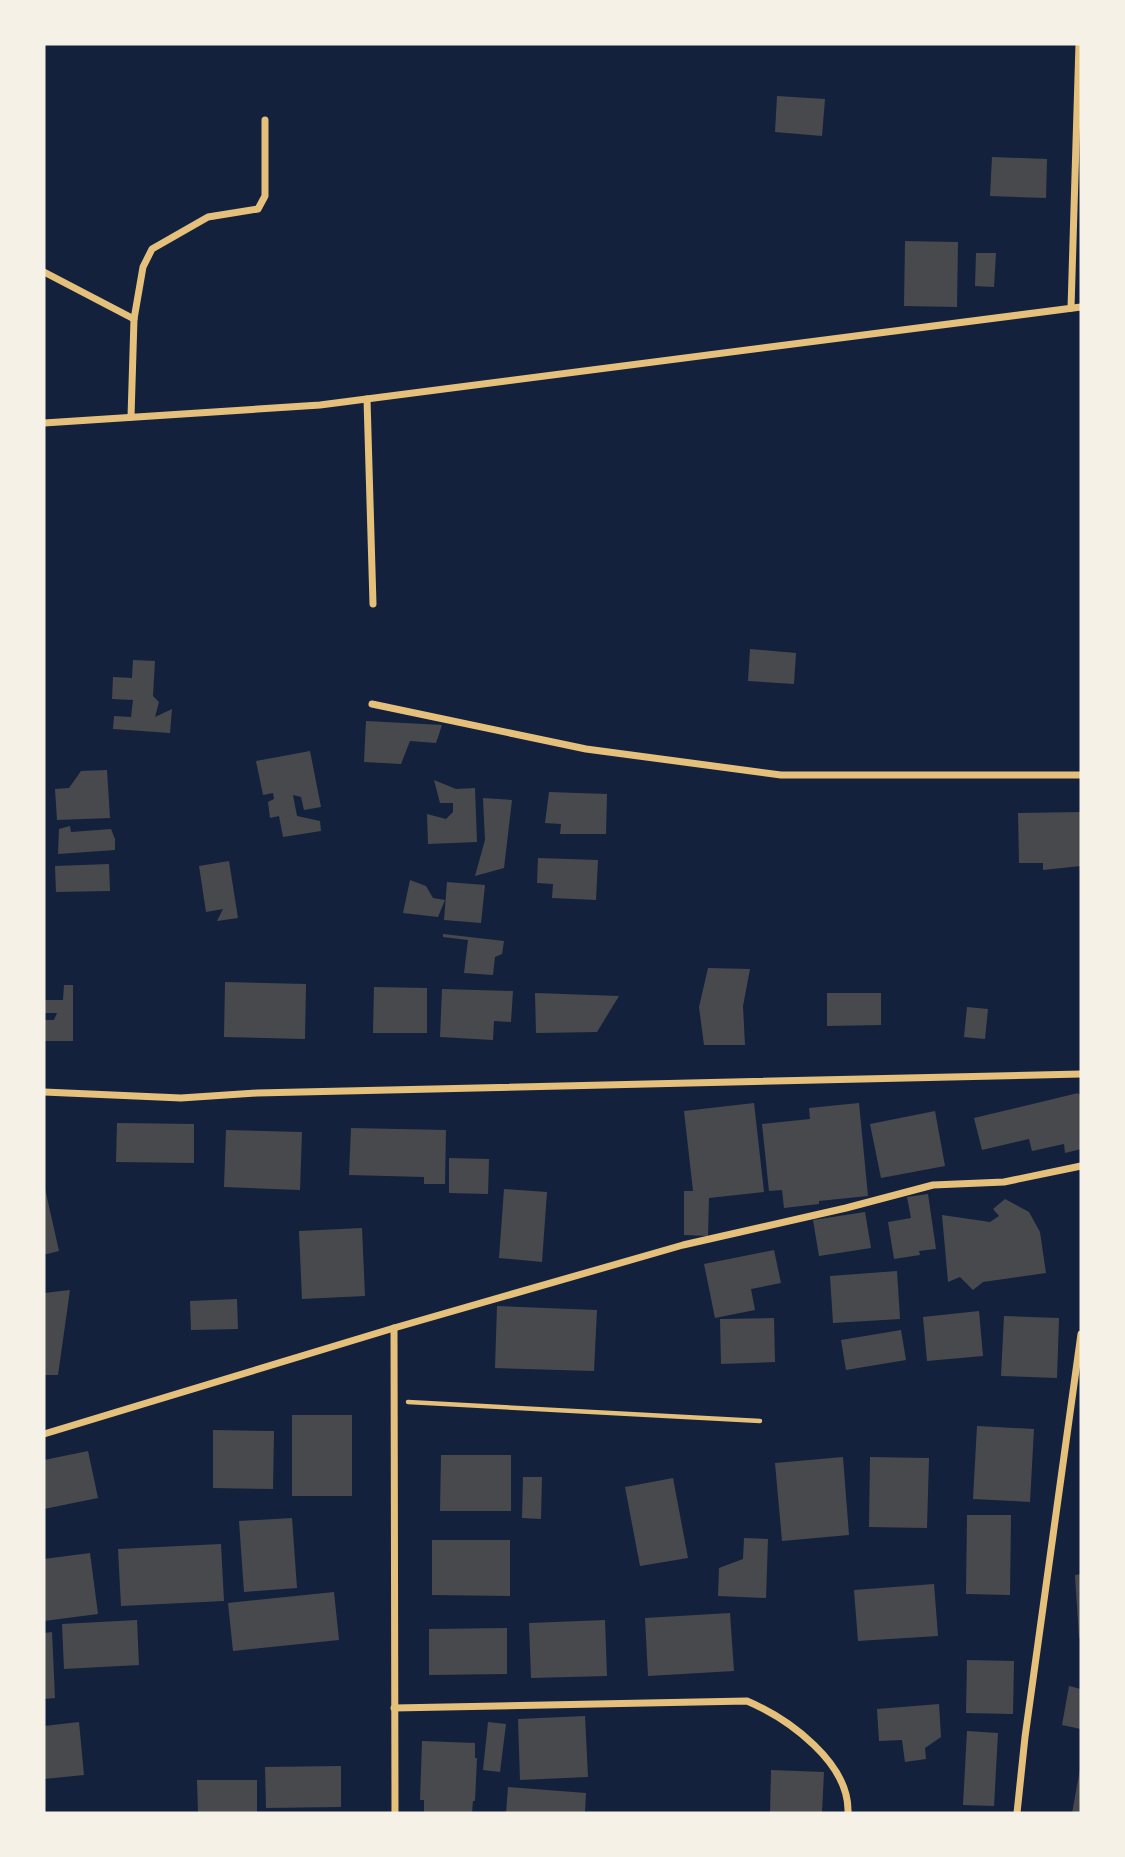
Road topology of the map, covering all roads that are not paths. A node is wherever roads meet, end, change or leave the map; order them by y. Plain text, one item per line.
1 (1079, 44) edge
2 (265, 120) dead end
3 (44, 272) edge
4 (1081, 307) edge
5 (1072, 308) junction
6 (134, 319) junction
7 (368, 399) junction
8 (131, 417) junction
9 (44, 423) edge
10 (373, 604) dead end
11 (372, 704) dead end
12 (1081, 775) edge
13 (1081, 1074) edge
14 (44, 1092) edge
15 (1081, 1166) edge
16 (394, 1328) junction
17 (1081, 1334) edge
18 (44, 1434) edge
19 (394, 1708) junction
20 (395, 1813) edge
21 (848, 1813) edge
22 (1017, 1813) edge

1 - 5 street
2 - 6 street
3 - 6 street
4 - 5 street
5 - 7 street
6 - 8 street
7 - 8 street
7 - 10 street
8 - 9 street
11 - 12 street
13 - 14 street
15 - 16 street
16 - 18 street
16 - 19 street
17 - 22 street
19 - 20 street
19 - 21 street

